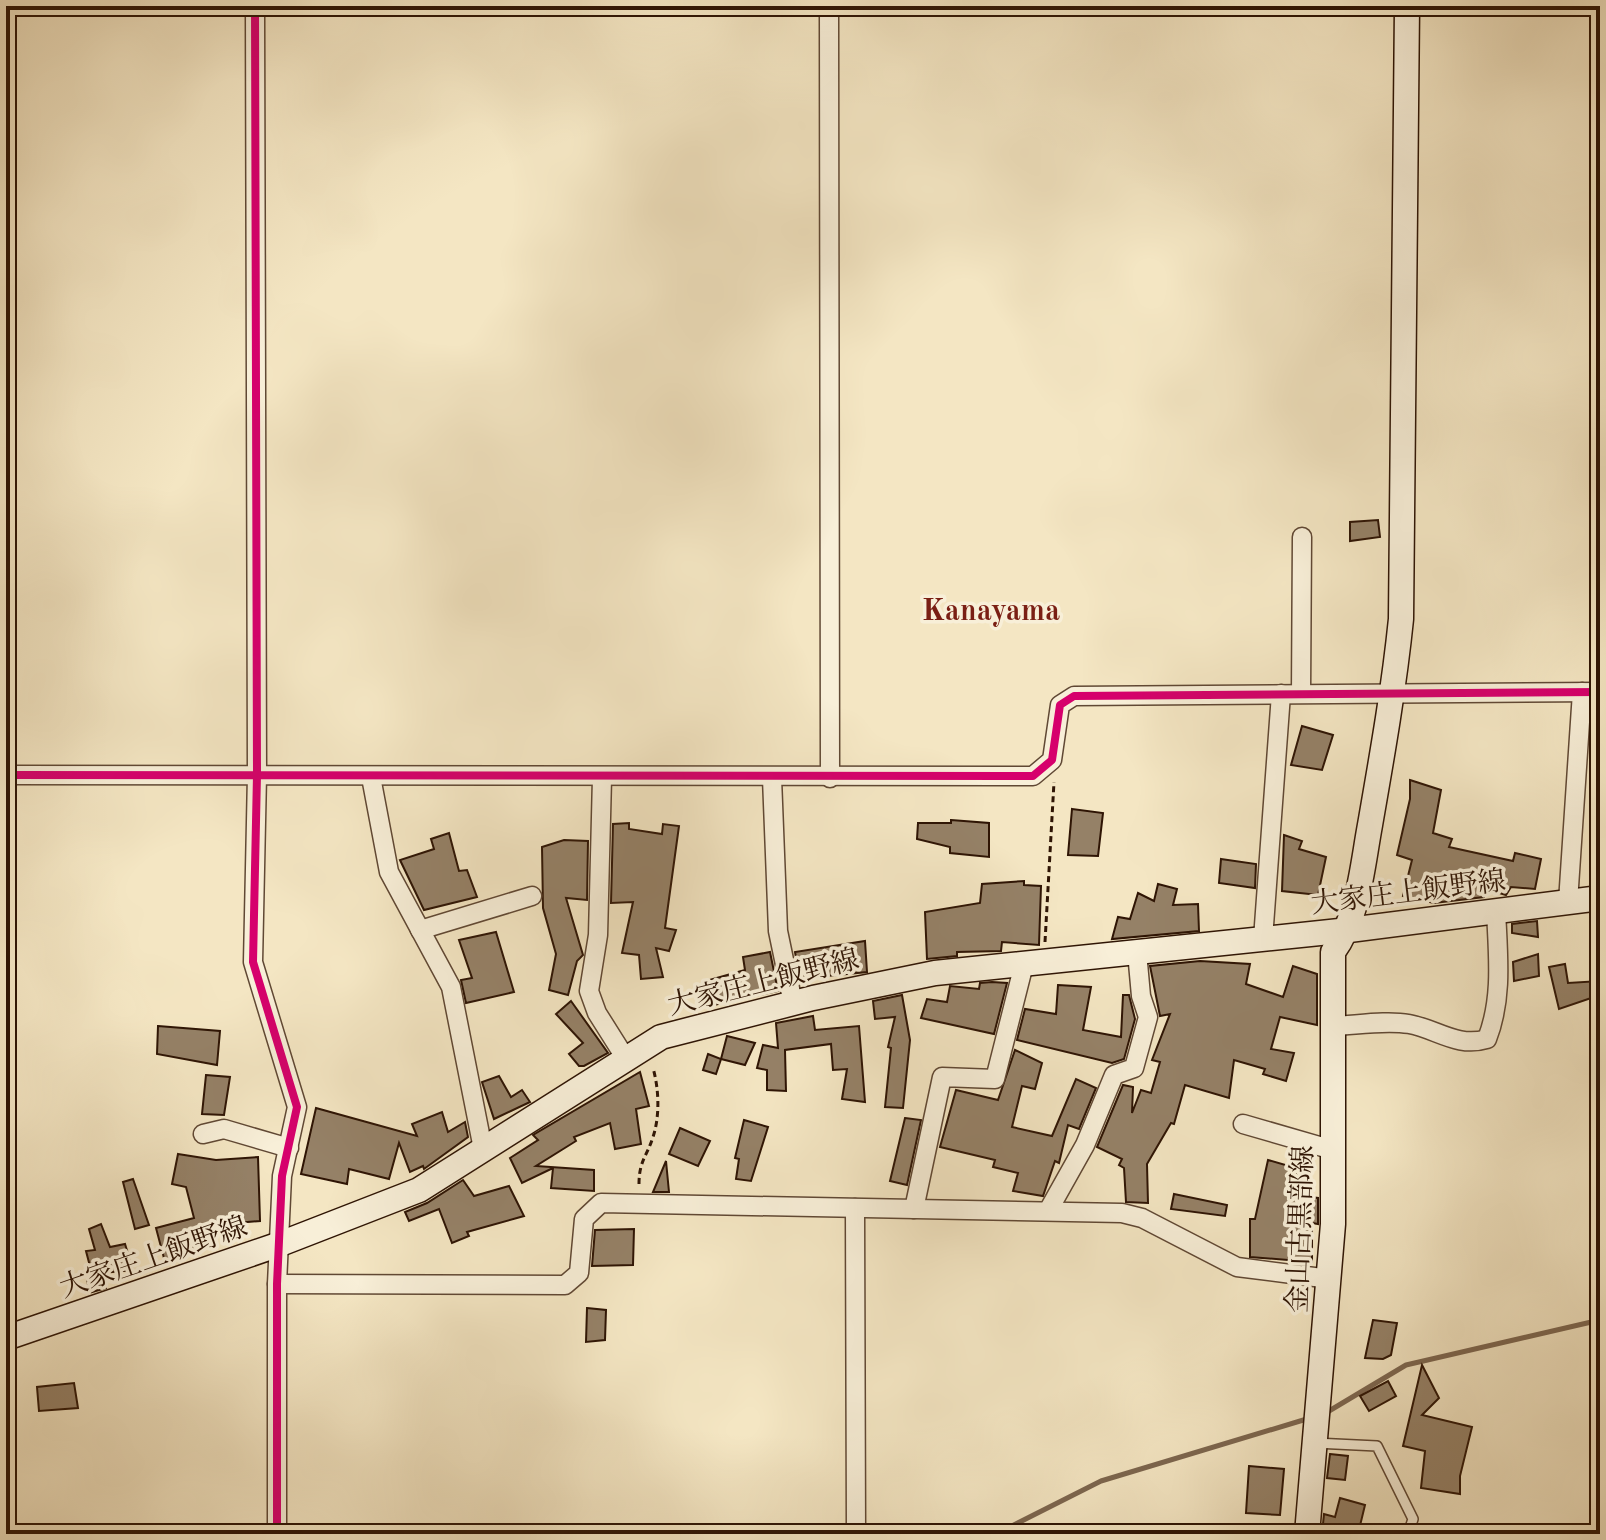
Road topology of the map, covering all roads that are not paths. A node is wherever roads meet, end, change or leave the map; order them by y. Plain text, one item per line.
1 (255, 6) edge
2 (829, 6) edge
3 (1407, 6) edge
4 (1302, 537) dead end
5 (1591, 692) edge
6 (1301, 693) junction
7 (1394, 693) junction
8 (1281, 694) junction
9 (6, 775) edge
10 (257, 775) junction
11 (371, 777) junction
12 (602, 778) junction
13 (772, 778) junction
14 (830, 778) junction
15 (532, 896) dead end
16 (1600, 898) edge
17 (1568, 902) junction
18 (1496, 911) junction
19 (420, 930) junction
20 (1349, 930) junction
21 (1263, 939) junction
22 (1137, 952) junction
23 (1034, 963) junction
24 (793, 1003) junction
25 (1334, 1026) junction
26 (626, 1059) junction
27 (1243, 1124) dead end
28 (203, 1134) dead end
29 (289, 1148) junction
30 (483, 1149) junction
31 (1333, 1150) junction
32 (855, 1208) junction
33 (914, 1209) junction
34 (1048, 1211) junction
35 (280, 1244) junction
36 (1330, 1279) junction
37 (277, 1284) junction
38 (6, 1338) edge
39 (1315, 1443) junction
40 (277, 1534) edge
41 (856, 1534) edge
42 (1307, 1534) edge
43 (1408, 1534) edge

1 - 10 street
2 - 14 street
3 - 7 main road, 金山古黒部線
4 - 6 street
5 - 7 street
5 - 17 street
6 - 7 street
6 - 8 street
7 - 20 main road, 金山古黒部線
8 - 14 street
8 - 21 street
9 - 10 street
10 - 11 street
10 - 29 street
11 - 12 street
11 - 19 street
12 - 13 street
12 - 26 street
13 - 14 street
13 - 24 street
15 - 19 street
16 - 17 main road, 大家庄上飯野線
17 - 18 main road, 大家庄上飯野線
18 - 20 main road, 大家庄上飯野線
18 - 25 street
19 - 30 street
20 - 21 main road, 大家庄上飯野線
20 - 25 main road, 金山古黒部線
21 - 22 main road, 大家庄上飯野線
22 - 23 main road, 大家庄上飯野線
22 - 34 street
23 - 24 main road, 大家庄上飯野線
23 - 33 street
24 - 26 main road, 大家庄上飯野線
25 - 31 main road, 金山古黒部線
26 - 30 main road, 大家庄上飯野線
27 - 31 street
28 - 29 street
29 - 35 street
30 - 35 main road, 大家庄上飯野線
31 - 36 main road, 金山古黒部線
32 - 33 street
32 - 37 street
32 - 41 street
33 - 34 street
34 - 36 street
35 - 37 street
35 - 38 main road, 大家庄上飯野線
36 - 39 main road, 金山古黒部線
37 - 40 street
39 - 42 main road, 金山古黒部線
39 - 43 lane

